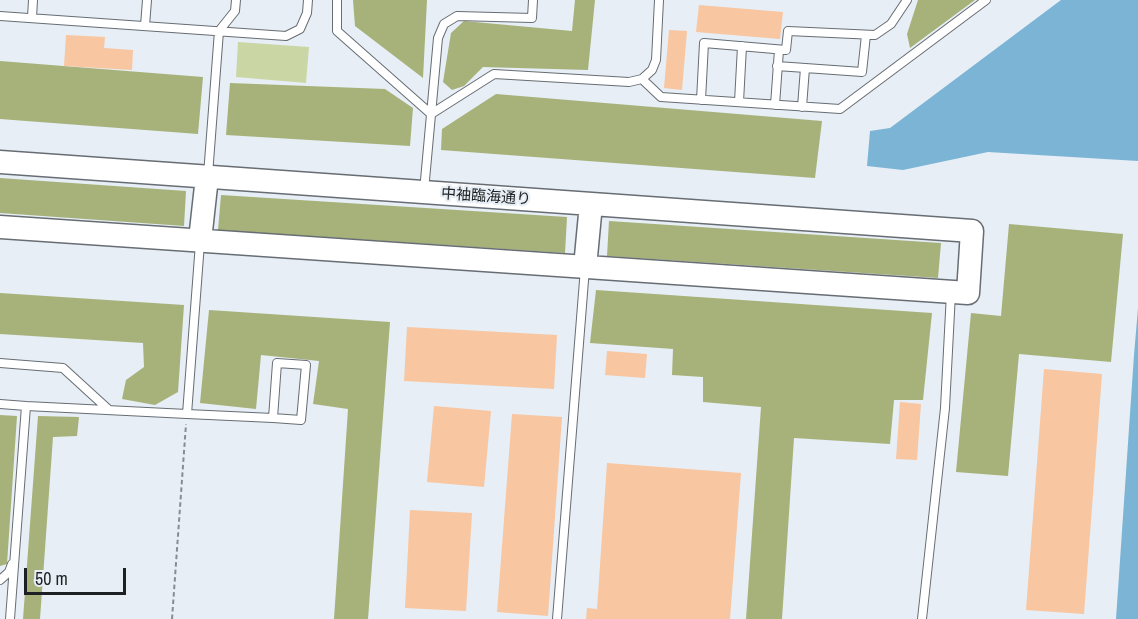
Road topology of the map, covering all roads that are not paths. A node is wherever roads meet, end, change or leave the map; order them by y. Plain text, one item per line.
1 (33, 0) edge
2 (147, 0) edge
3 (236, 0) edge
4 (308, 0) edge
5 (337, 0) edge
6 (533, 0) edge
7 (659, 0) edge
8 (907, 0) edge
9 (986, 0) edge
10 (0, 16) edge
11 (32, 18) junction
12 (146, 26) junction
13 (219, 31) junction
14 (866, 35) junction
15 (742, 46) junction
16 (778, 50) junction
17 (777, 66) junction
18 (805, 68) junction
19 (642, 79) junction
20 (701, 100) junction
21 (739, 102) junction
22 (775, 105) junction
23 (802, 107) junction
24 (431, 114) junction
25 (0, 162) edge
26 (207, 177) junction
27 (424, 192) junction
28 (591, 204) junction
29 (0, 226) edge
30 (200, 240) junction
31 (585, 267) junction
32 (960, 292) junction
33 (0, 363) edge
34 (0, 404) edge
35 (26, 406) junction
36 (109, 410) junction
37 (186, 414) junction
38 (273, 418) junction
39 (15, 557) junction
40 (0, 580) edge
41 (10, 619) edge
42 (557, 619) edge
43 (922, 619) edge

1 - 11 lane
2 - 12 lane
3 - 13 lane
4 - 13 lane
5 - 24 lane
6 - 24 lane
7 - 19 lane
8 - 14 lane
9 - 23 lane
10 - 11 lane
11 - 12 lane
12 - 13 lane
13 - 26 lane
14 - 16 lane
14 - 18 lane
15 - 16 lane
15 - 20 lane
15 - 21 lane
16 - 17 lane
17 - 18 lane
17 - 22 lane
18 - 23 lane
19 - 20 lane
19 - 24 lane
20 - 21 lane
21 - 22 lane
22 - 23 lane
24 - 27 lane
25 - 26 street, 中袖臨海通り
26 - 27 street, 中袖臨海通り
26 - 30 street
27 - 28 street, 中袖臨海通り
28 - 31 street
28 - 32 street, 中袖臨海通り
29 - 30 street
30 - 31 street
30 - 37 lane
31 - 32 street
31 - 42 lane
32 - 43 lane
33 - 36 lane
34 - 35 lane
35 - 36 lane
35 - 39 lane
36 - 37 lane
37 - 38 lane
38 - 38 lane
39 - 40 lane
39 - 41 lane

